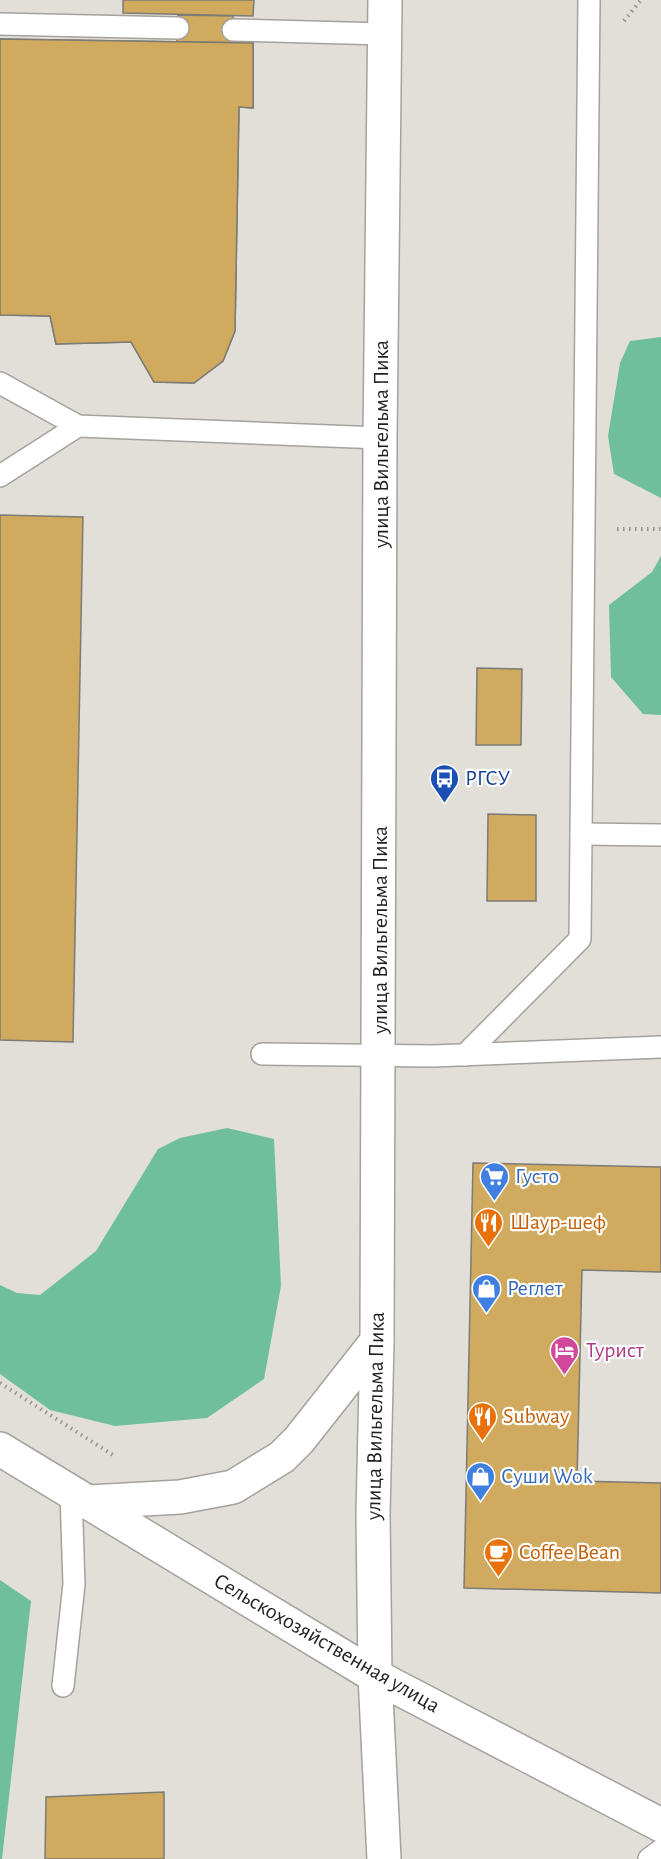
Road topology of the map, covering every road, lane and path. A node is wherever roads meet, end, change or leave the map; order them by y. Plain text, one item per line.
1 (385, 0) edge
2 (589, 0) edge
3 (0, 24) edge
4 (178, 28) dead end
5 (233, 30) dead end
6 (384, 34) junction
7 (0, 383) edge
8 (78, 426) junction
9 (380, 438) junction
10 (0, 476) edge
11 (583, 528) junction
12 (661, 529) edge
13 (581, 834) junction
14 (661, 835) edge
15 (661, 1047) edge
16 (262, 1054) dead end
17 (379, 1055) junction
18 (465, 1055) junction
19 (377, 1341) junction
20 (0, 1383) edge
21 (0, 1449) edge
22 (116, 1457) dead end
23 (80, 1497) junction
24 (375, 1676) junction
25 (63, 1686) dead end
26 (661, 1825) edge
27 (661, 1850) edge
28 (384, 1859) edge
29 (649, 1859) edge

1 - 6 main road, улица Вильгельма Пика
2 - 11 lane
3 - 4 lane
5 - 6 lane
6 - 9 main road, улица Вильгельма Пика
7 - 8 lane
8 - 9 lane
8 - 10 lane
9 - 17 main road, улица Вильгельма Пика
11 - 12 path
11 - 13 lane
13 - 14 lane
13 - 18 lane
15 - 18 lane
16 - 17 lane
17 - 18 lane
17 - 19 main road, улица Вильгельма Пика
19 - 23 main road
19 - 24 main road, улица Вильгельма Пика
20 - 22 path
21 - 23 main road, Сельскохозяйственная улица
23 - 24 main road, Сельскохозяйственная улица
23 - 25 lane
24 - 26 main road, Сельскохозяйственная улица
24 - 28 main road, улица Вильгельма Пика
27 - 29 lane

